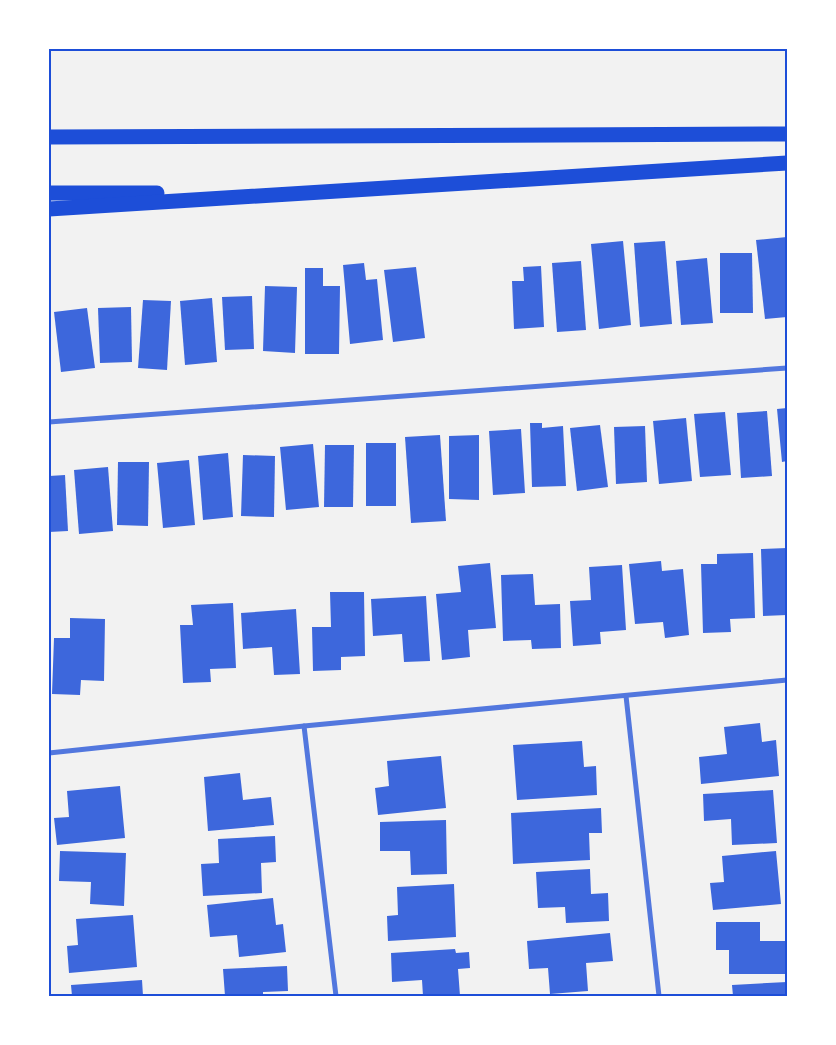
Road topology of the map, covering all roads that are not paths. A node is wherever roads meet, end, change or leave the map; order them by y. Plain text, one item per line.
1 (787, 134) edge
2 (49, 137) edge
3 (787, 163) edge
4 (326, 192) junction
5 (49, 193) edge
6 (49, 209) edge
7 (787, 368) edge
8 (49, 422) edge
9 (787, 680) edge
10 (626, 696) junction
11 (304, 726) junction
12 (49, 753) edge
13 (336, 996) edge
14 (659, 996) edge

1 - 2 highway
3 - 4 highway
4 - 5 highway
4 - 6 highway
7 - 8 street
9 - 10 street
10 - 11 street
10 - 14 street
11 - 12 street
11 - 13 street

